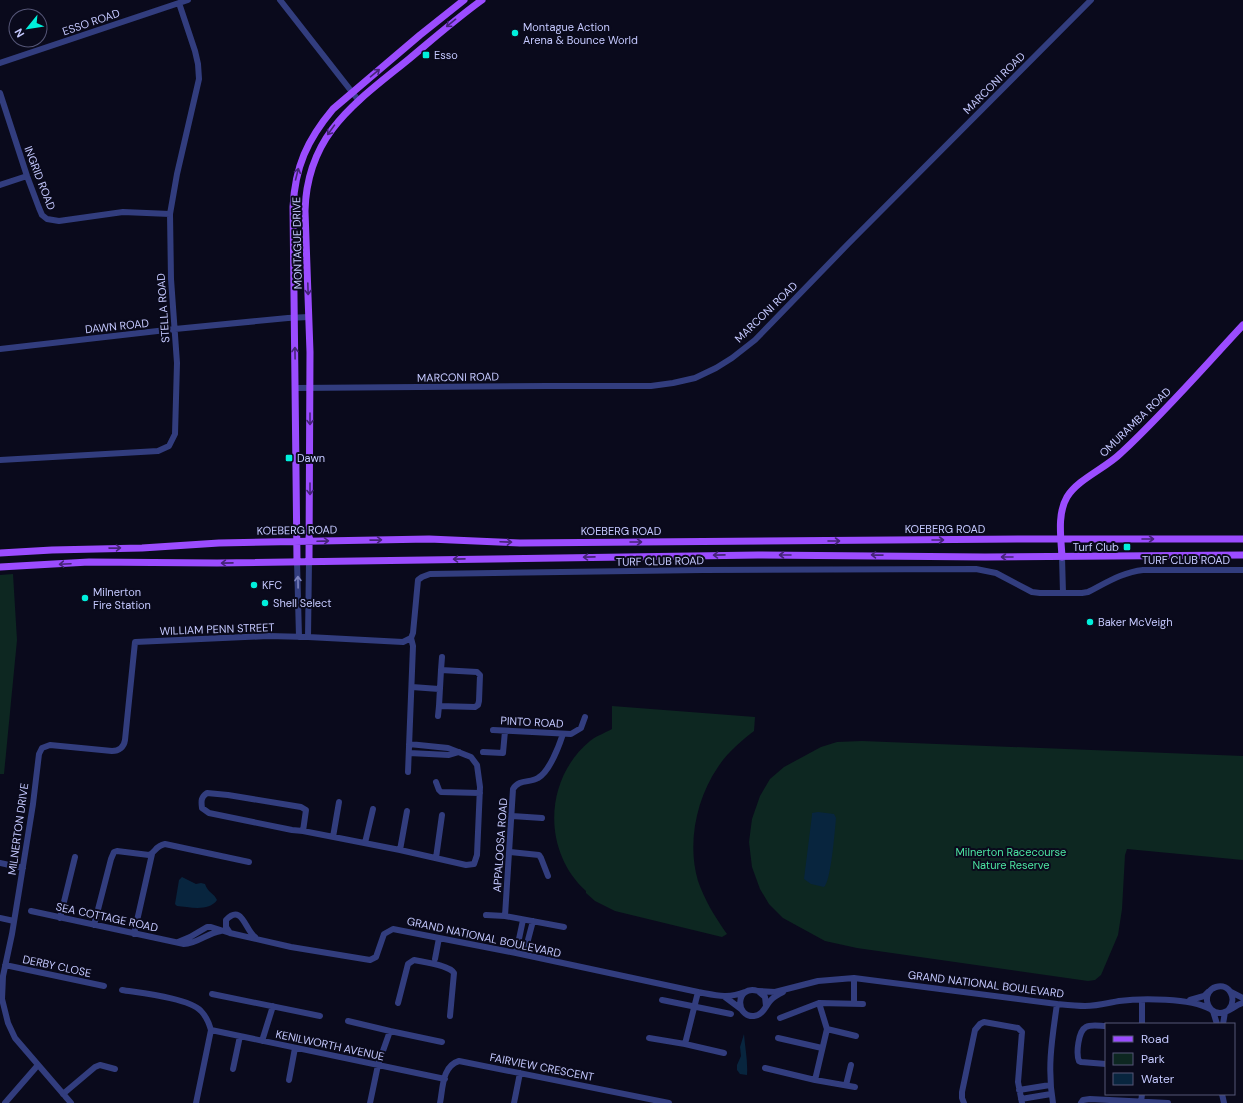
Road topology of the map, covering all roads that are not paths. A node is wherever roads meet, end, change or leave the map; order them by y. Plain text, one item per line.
1 (188, 0) edge
2 (280, 0) edge
3 (464, 0) edge
4 (482, 0) edge
5 (1091, 0) edge
6 (179, 3) junction
7 (0, 63) edge
8 (0, 93) edge
9 (352, 93) junction
10 (359, 101) junction
11 (27, 176) junction
12 (0, 185) edge
13 (170, 214) junction
14 (309, 317) junction
15 (295, 318) junction
16 (1243, 325) edge
17 (175, 329) junction
18 (0, 349) edge
19 (296, 388) junction
20 (310, 388) junction
21 (0, 460) edge
22 (1061, 539) junction
23 (1243, 540) edge
24 (297, 542) junction
25 (310, 542) junction
26 (0, 553) edge
27 (1243, 555) edge
28 (1062, 557) junction
29 (297, 561) junction
30 (309, 561) junction
31 (0, 567) edge
32 (1243, 570) edge
33 (1063, 593) junction
34 (300, 637) junction
35 (308, 637) junction
36 (411, 638) junction
37 (442, 657) dead end
38 (441, 670) junction
39 (412, 687) junction
40 (439, 688) junction
41 (439, 706) junction
42 (438, 716) dead end
43 (585, 717) dead end
44 (493, 730) dead end
45 (505, 731) junction
46 (563, 734) junction
47 (409, 744) junction
48 (41, 750) joint
49 (459, 752) junction
50 (483, 752) dead end
51 (409, 753) junction
52 (408, 772) dead end
53 (436, 782) dead end
54 (480, 793) junction
55 (339, 802) dead end
56 (373, 809) dead end
57 (407, 812) dead end
58 (442, 815) dead end
59 (512, 816) junction
60 (542, 818) dead end
61 (303, 831) junction
62 (333, 837) junction
63 (366, 844) junction
64 (400, 850) junction
65 (510, 852) junction
66 (152, 854) junction
67 (75, 857) dead end
68 (436, 858) junction
69 (249, 862) dead end
70 (0, 863) edge
71 (23, 868) junction
72 (548, 876) dead end
73 (31, 912) dead end
74 (486, 915) dead end
75 (505, 916) junction
76 (0, 918) edge
77 (60, 918) junction
78 (523, 920) junction
79 (14, 921) junction
80 (533, 921) junction
81 (94, 925) junction
82 (564, 927) dead end
83 (230, 933) junction
84 (134, 934) junction
85 (257, 938) junction
86 (439, 938) junction
87 (516, 953) junction
88 (524, 955) junction
89 (435, 959) dead end
90 (5, 965) junction
91 (853, 978) junction
92 (104, 986) dead end
93 (122, 990) dead end
94 (758, 991) junction
95 (784, 991) junction
96 (1, 992) edge
97 (698, 992) junction
98 (745, 992) junction
99 (1209, 992) junction
100 (1231, 992) junction
101 (212, 994) dead end
102 (725, 996) junction
103 (1243, 998) edge
104 (662, 1000) dead end
105 (1142, 1000) junction
106 (1186, 1001) junction
107 (398, 1003) dead end
108 (819, 1003) junction
109 (852, 1003) junction
110 (1243, 1003) edge
111 (863, 1004) dead end
112 (1057, 1004) junction
113 (273, 1006) junction
114 (694, 1006) junction
115 (766, 1006) junction
116 (742, 1010) junction
117 (1212, 1010) junction
118 (1227, 1010) junction
119 (731, 1014) dead end
120 (320, 1016) dead end
121 (450, 1016) dead end
122 (780, 1018) dead end
123 (348, 1021) dead end
124 (1142, 1023) edge
125 (1217, 1023) edge
126 (1223, 1023) edge
127 (1105, 1026) edge
128 (826, 1029) junction
129 (211, 1030) junction
130 (390, 1031) junction
131 (240, 1036) junction
132 (856, 1036) dead end
133 (649, 1038) dead end
134 (778, 1038) dead end
135 (262, 1041) junction
136 (442, 1042) dead end
137 (686, 1044) junction
138 (295, 1048) junction
139 (822, 1048) junction
140 (724, 1053) dead end
141 (851, 1064) dead end
142 (1105, 1064) edge
143 (38, 1065) junction
144 (378, 1065) junction
145 (765, 1068) dead end
146 (115, 1069) dead end
147 (233, 1069) dead end
148 (520, 1072) junction
149 (445, 1079) junction
150 (290, 1080) dead end
151 (815, 1080) junction
152 (846, 1085) junction
153 (1050, 1085) junction
154 (856, 1087) dead end
155 (1019, 1090) junction
156 (63, 1094) junction
157 (1051, 1094) junction
158 (1021, 1101) edge
159 (1142, 1102) edge
160 (5, 1103) edge
161 (71, 1103) edge
162 (196, 1103) edge
163 (370, 1103) edge
164 (440, 1103) edge
165 (514, 1103) edge
166 (669, 1103) edge
167 (964, 1103) edge
168 (1053, 1103) edge
169 (1081, 1103) edge
170 (1168, 1103) edge

1 - 6 street, ESSO ROAD
2 - 9 street
9 -> 3 main road, MONTAGUE DRIVE
4 -> 10 main road, MONTAGUE DRIVE
5 - 20 street, MARCONI ROAD
6 - 7 street, ESSO ROAD
6 - 13 street, STELLA ROAD
8 - 11 street, INGRID ROAD
9 - 10 street
15 -> 9 main road, MONTAGUE DRIVE
10 -> 14 main road, MONTAGUE DRIVE
11 - 12 street
11 - 13 street, INGRID ROAD
13 - 17 street, STELLA ROAD
14 - 15 street, DAWN ROAD
14 - 20 main road, MONTAGUE DRIVE
15 - 17 street, DAWN ROAD
19 -> 15 main road, MONTAGUE DRIVE
16 - 22 main road, OMURAMBA ROAD
17 - 18 street, DAWN ROAD
17 - 21 street, STELLA ROAD
19 - 20 street, MARCONI ROAD
19 - 24 main road, MONTAGUE DRIVE
20 -> 25 main road, MONTAGUE DRIVE
22 -> 23 main road, KOEBERG ROAD
25 -> 22 main road, KOEBERG ROAD
22 - 28 main road, OMURAMBA ROAD
24 - 25 main road, KOEBERG ROAD
26 -> 24 main road, KOEBERG ROAD
24 - 29 main road, MONTAGUE DRIVE
25 - 30 main road, MONTAGUE DRIVE
27 - 28 main road
28 -> 30 main road
28 - 33 street
29 - 30 main road
29 -> 31 main road
34 -> 29 street
30 - 35 street
32 - 33 street, TURF CLUB ROAD
33 - 36 street, TURF CLUB ROAD
34 - 35 street, WILLIAM PENN STREET
34 - 48 street, WILLIAM PENN STREET
35 - 36 street
36 - 39 street
37 - 38 street
38 - 40 street
38 - 41 street
39 - 40 street
39 - 47 street
40 - 41 street
41 - 42 street
43 - 46 street, PINTO ROAD
44 - 45 street, PINTO ROAD
45 - 46 street, PINTO ROAD
45 - 50 street
46 - 59 street, APPALOOSA ROAD
47 - 49 street
47 - 51 street
48 - 71 street, MILNERTON DRIVE
49 - 51 street
49 - 54 street
51 - 52 street
53 - 54 street
54 - 68 street
55 - 62 street
56 - 63 street
57 - 64 street
58 - 68 street
59 - 60 street
59 - 65 street, APPALOOSA ROAD
61 - 61 street
61 - 62 street
62 - 63 street
63 - 64 street
64 - 68 street
65 - 72 street
65 - 75 street, APPALOOSA ROAD
66 - 69 street
66 - 81 street
66 - 84 street
67 - 77 street
70 - 71 street
71 - 79 street, MILNERTON DRIVE
73 - 77 street, SEA COTTAGE ROAD
74 - 75 street
75 - 78 street
76 - 79 street
77 - 81 street, SEA COTTAGE ROAD
78 - 80 street
78 - 87 street
79 - 90 street, MILNERTON DRIVE
80 - 82 street
80 - 88 street
81 - 84 street, SEA COTTAGE ROAD
83 - 84 street, SEA COTTAGE ROAD
83 - 85 street, GRAND NATIONAL BOULEVARD
83 - 85 street
85 - 86 street, GRAND NATIONAL BOULEVARD
86 - 87 street, GRAND NATIONAL BOULEVARD
86 - 89 street
87 - 88 street, GRAND NATIONAL BOULEVARD
88 - 97 street, GRAND NATIONAL BOULEVARD
90 - 92 street, DERBY CLOSE
90 - 96 street, MILNERTON DRIVE
91 - 95 street, GRAND NATIONAL BOULEVARD
91 - 109 street
91 - 112 street, GRAND NATIONAL BOULEVARD
93 - 129 street
94 - 95 street, GRAND NATIONAL BOULEVARD
94 - 98 street
94 - 115 street
95 - 115 street, GRAND NATIONAL BOULEVARD
96 - 143 street, MILNERTON DRIVE
97 - 102 street, GRAND NATIONAL BOULEVARD
97 - 114 street
98 - 102 street, GRAND NATIONAL BOULEVARD
98 - 116 street
99 - 100 street
99 - 106 street, GRAND NATIONAL BOULEVARD
99 - 117 street
100 - 103 street
100 - 118 street
101 - 113 street
102 - 116 street
104 - 114 street
105 - 106 street, GRAND NATIONAL BOULEVARD
105 - 112 street, GRAND NATIONAL BOULEVARD
105 - 124 street
106 - 117 street, GRAND NATIONAL BOULEVARD
107 - 121 street
108 - 109 street
108 - 122 street
108 - 128 street
109 - 111 street
110 - 118 street
112 - 153 street
113 - 120 street
113 - 135 street
114 - 119 street
114 - 137 street
115 - 116 street
117 - 118 street
117 - 125 street
118 - 126 street
123 - 130 street
127 - 142 street
128 - 132 street
128 - 139 street
129 - 131 street, KENILWORTH AVENUE
129 - 162 street
130 - 136 street
130 - 144 street
131 - 135 street, KENILWORTH AVENUE
131 - 147 street
133 - 137 street
134 - 139 street
135 - 138 street, KENILWORTH AVENUE
137 - 140 street
138 - 144 street, KENILWORTH AVENUE
138 - 150 street
139 - 151 street
141 - 152 street
143 - 156 street, MILNERTON DRIVE
143 - 160 street
144 - 149 street, KENILWORTH AVENUE
144 - 163 street
145 - 151 street
146 - 156 street
148 - 149 street, FAIRVIEW CRESCENT
148 - 165 street
148 - 166 street, FAIRVIEW CRESCENT
149 - 164 street, FAIRVIEW CRESCENT
151 - 152 street
152 - 154 street
153 - 155 street
153 - 157 street
155 - 158 street
155 - 167 street
156 - 161 street, MILNERTON DRIVE
157 - 158 street
157 - 168 street
159 - 169 street
159 - 170 street

